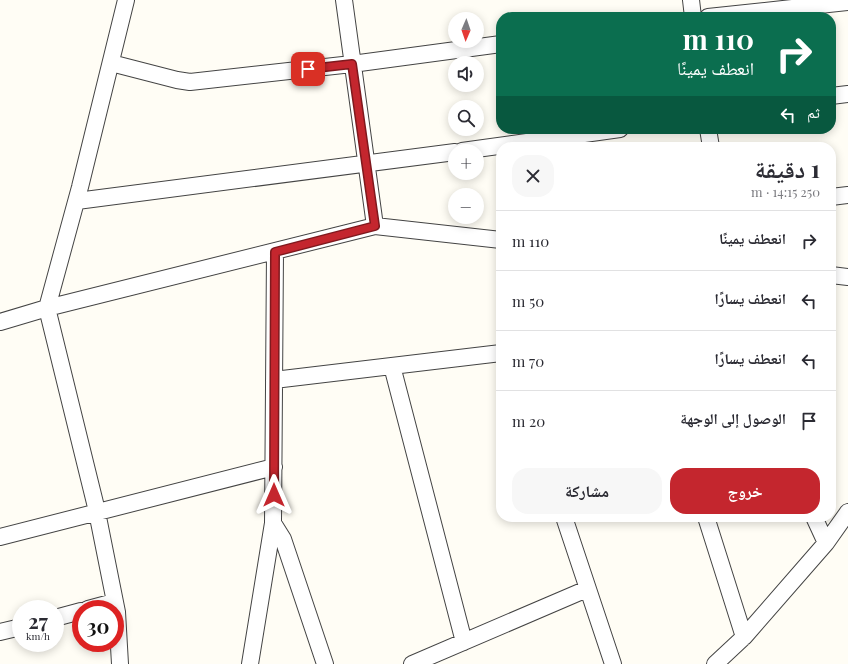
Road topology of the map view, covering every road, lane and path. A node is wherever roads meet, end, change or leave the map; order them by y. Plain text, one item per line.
1 (126, 0) edge
2 (344, 0) edge
3 (691, 0) edge
4 (848, 2) edge
5 (692, 12) edge
6 (755, 12) edge
7 (496, 45) edge
8 (111, 63) junction
9 (352, 64) junction
10 (848, 94) edge
11 (836, 95) edge
12 (584, 134) edge
13 (527, 142) edge
14 (496, 146) edge
15 (484, 148) edge
16 (448, 153) edge
17 (366, 164) junction
18 (848, 194) edge
19 (836, 196) edge
20 (76, 201) junction
21 (375, 226) junction
22 (496, 239) edge
23 (275, 252) junction
24 (836, 276) edge
25 (848, 277) edge
26 (47, 308) junction
27 (0, 322) edge
28 (496, 354) edge
29 (392, 366) junction
30 (274, 380) junction
31 (274, 467) junction
32 (97, 512) junction
33 (848, 512) edge
34 (566, 522) edge
35 (708, 522) edge
36 (816, 522) edge
37 (273, 523) junction
38 (0, 537) edge
39 (826, 543) junction
40 (587, 589) junction
41 (114, 600) edge
42 (12, 629) edge
43 (0, 632) edge
44 (744, 637) junction
45 (464, 642) junction
46 (119, 652) edge
47 (120, 664) edge
48 (250, 664) edge
49 (325, 664) edge
50 (412, 664) edge
51 (612, 664) edge
52 (715, 664) edge

1 - 8 street
2 - 9 street
3 - 5 street
4 - 6 street
7 - 9 street
8 - 9 street
8 - 20 street
9 - 17 street
10 - 11 street
12 - 13 street
14 - 15 street
16 - 17 street
17 - 20 street
17 - 21 street
18 - 19 street
20 - 26 street
21 - 22 street
21 - 23 street
23 - 26 street
23 - 30 street
24 - 25 street
26 - 27 street
26 - 32 street
28 - 29 street
29 - 30 street
29 - 45 street
30 - 31 street
31 - 32 street
31 - 37 street
32 - 38 street
32 - 41 street
33 - 39 street
34 - 40 street
35 - 44 street
36 - 39 street
37 - 48 street
37 - 49 street
39 - 44 street
40 - 45 street
40 - 51 street
42 - 43 street
44 - 52 street
45 - 50 street
46 - 47 street

